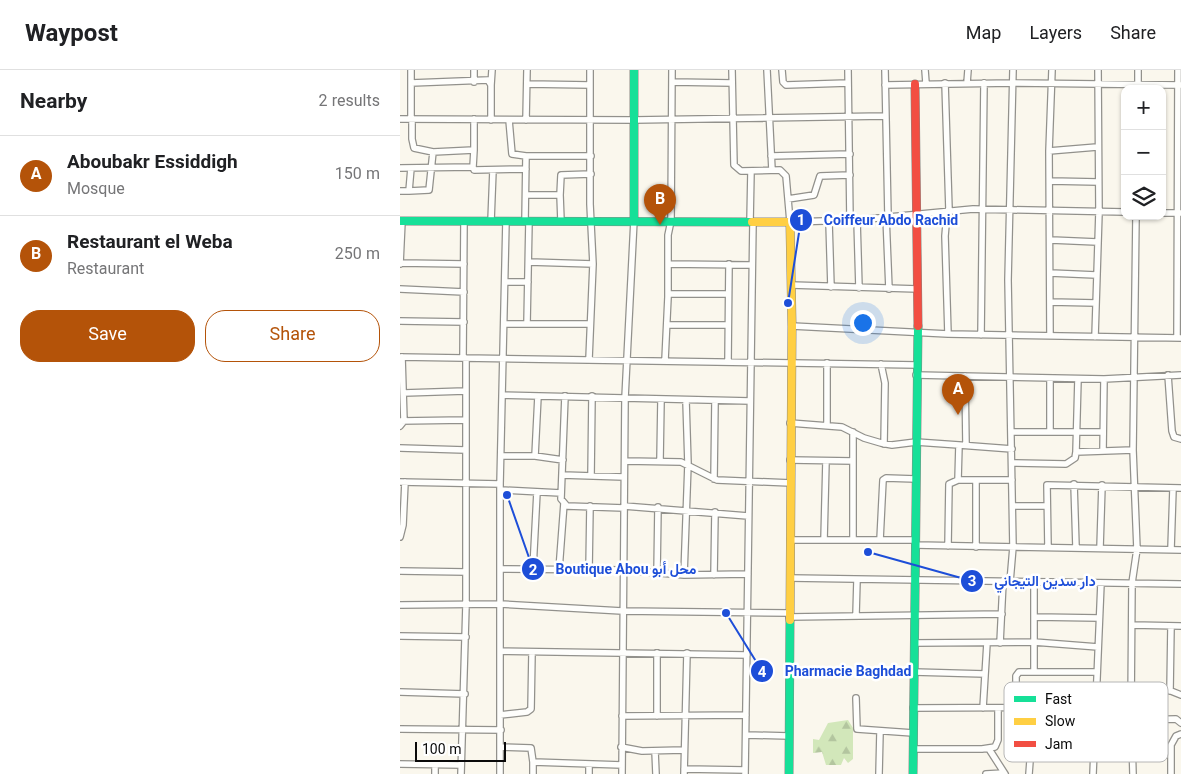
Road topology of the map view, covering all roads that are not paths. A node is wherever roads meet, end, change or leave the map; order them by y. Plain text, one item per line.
1 (412, 70) edge
2 (474, 70) edge
3 (492, 70) edge
4 (527, 70) edge
5 (590, 70) edge
6 (634, 70) edge
7 (672, 70) edge
8 (732, 70) edge
9 (767, 70) edge
10 (782, 70) edge
11 (848, 70) edge
12 (885, 70) edge
13 (926, 70) edge
14 (968, 70) edge
15 (1013, 70) edge
16 (1052, 70) edge
17 (1098, 70) edge
18 (1138, 70) edge
19 (1178, 70) edge
20 (474, 82) junction
21 (672, 82) junction
22 (411, 83) junction
23 (732, 83) junction
24 (848, 83) junction
25 (945, 83) junction
26 (967, 83) junction
27 (984, 83) junction
28 (1013, 83) junction
29 (1052, 83) junction
30 (527, 84) junction
31 (915, 84) junction
32 (926, 84) junction
33 (492, 85) junction
34 (590, 85) junction
35 (885, 85) junction
36 (1098, 85) junction
37 (1138, 85) edge
38 (1179, 85) edge
39 (1121, 86) edge
40 (1166, 86) edge
41 (849, 115) junction
42 (884, 116) junction
43 (768, 117) junction
44 (733, 118) junction
45 (400, 119) edge
46 (411, 119) junction
47 (672, 119) junction
48 (474, 120) junction
49 (491, 120) junction
50 (509, 120) junction
51 (526, 120) junction
52 (591, 120) junction
53 (634, 120) junction
54 (1097, 148) junction
55 (1179, 148) edge
56 (474, 150) junction
57 (1049, 151) junction
58 (433, 152) junction
59 (850, 154) junction
60 (526, 156) junction
61 (591, 156) junction
62 (771, 156) junction
63 (473, 167) junction
64 (400, 168) edge
65 (411, 168) junction
66 (432, 168) junction
67 (526, 169) junction
68 (493, 170) junction
69 (772, 170) junction
70 (751, 171) junction
71 (591, 174) junction
72 (850, 175) junction
73 (1050, 181) junction
74 (1098, 182) junction
75 (1179, 182) edge
76 (400, 191) edge
77 (409, 191) junction
78 (526, 195) junction
79 (560, 195) junction
80 (788, 199) junction
81 (982, 209) junction
82 (1011, 209) junction
83 (1051, 211) junction
84 (948, 212) junction
85 (1099, 212) junction
86 (1121, 212) edge
87 (1166, 213) edge
88 (1179, 213) edge
89 (915, 214) junction
90 (887, 216) junction
91 (634, 220) junction
92 (850, 220) junction
93 (857, 220) junction
94 (1136, 220) edge
95 (401, 221) edge
96 (464, 221) junction
97 (491, 221) junction
98 (506, 221) junction
99 (527, 221) junction
100 (561, 221) junction
101 (591, 221) junction
102 (671, 221) junction
103 (752, 222) junction
104 (790, 222) junction
105 (829, 222) junction
106 (1051, 240) junction
107 (1097, 242) junction
108 (1179, 245) edge
109 (529, 262) junction
110 (400, 264) edge
111 (464, 264) junction
112 (593, 264) junction
113 (668, 264) junction
114 (729, 264) junction
115 (751, 265) junction
116 (1179, 269) edge
117 (1050, 273) junction
118 (1096, 275) junction
119 (504, 282) junction
120 (528, 282) junction
121 (791, 285) junction
122 (831, 287) junction
123 (859, 288) junction
124 (400, 289) edge
125 (889, 289) junction
126 (918, 289) junction
127 (464, 292) junction
128 (668, 294) junction
129 (728, 294) junction
130 (1050, 302) junction
131 (1096, 304) junction
132 (1179, 305) edge
133 (400, 321) edge
134 (464, 322) junction
135 (504, 324) junction
136 (527, 324) junction
137 (590, 324) junction
138 (667, 325) junction
139 (727, 325) junction
140 (792, 326) junction
141 (918, 332) junction
142 (948, 334) junction
143 (981, 335) junction
144 (1010, 335) junction
145 (1050, 336) junction
146 (1095, 337) junction
147 (1134, 338) junction
148 (1179, 338) edge
149 (401, 357) edge
150 (464, 358) junction
151 (503, 358) junction
152 (589, 359) junction
153 (627, 360) junction
154 (665, 360) junction
155 (728, 361) junction
156 (751, 361) junction
157 (790, 362) junction
158 (827, 363) junction
159 (881, 364) junction
160 (917, 365) junction
161 (916, 375) junction
162 (1168, 375) junction
163 (1181, 375) edge
164 (965, 376) junction
165 (1010, 376) junction
166 (1050, 378) junction
167 (1078, 379) junction
168 (1104, 379) junction
169 (1134, 379) junction
170 (465, 391) junction
171 (404, 393) junction
172 (502, 395) junction
173 (538, 396) junction
174 (565, 396) junction
175 (592, 396) junction
176 (626, 398) junction
177 (661, 400) junction
178 (686, 400) junction
179 (714, 401) junction
180 (750, 401) junction
181 (466, 420) junction
182 (401, 422) edge
183 (790, 423) junction
184 (827, 425) junction
185 (1050, 431) junction
186 (854, 432) junction
187 (1011, 432) junction
188 (1076, 432) junction
189 (1103, 432) junction
190 (1181, 439) edge
191 (916, 442) junction
192 (884, 444) junction
193 (966, 445) junction
194 (959, 446) junction
195 (400, 448) edge
196 (1012, 449) junction
197 (465, 450) junction
198 (1133, 450) junction
199 (1103, 451) junction
200 (1076, 452) junction
201 (501, 456) junction
202 (534, 456) junction
203 (563, 460) junction
204 (660, 460) junction
205 (790, 460) junction
206 (625, 461) junction
207 (826, 461) junction
208 (854, 461) junction
209 (1012, 463) junction
210 (688, 464) junction
211 (562, 475) junction
212 (590, 476) junction
213 (624, 477) junction
214 (714, 478) junction
215 (916, 479) junction
216 (958, 480) junction
217 (976, 480) junction
218 (1012, 480) junction
219 (748, 481) junction
220 (403, 482) edge
221 (790, 483) junction
222 (465, 484) junction
223 (1074, 484) junction
224 (1102, 485) junction
225 (500, 487) junction
226 (1134, 487) junction
227 (1181, 488) edge
228 (1173, 489) junction
229 (537, 492) junction
230 (562, 492) junction
231 (564, 503) junction
232 (590, 506) junction
233 (1012, 506) junction
234 (1047, 506) junction
235 (624, 507) junction
236 (658, 507) junction
237 (687, 510) junction
238 (715, 512) junction
239 (748, 516) junction
240 (400, 537) edge
241 (790, 540) junction
242 (824, 540) junction
243 (853, 540) junction
244 (880, 540) junction
245 (915, 543) junction
246 (948, 546) junction
247 (976, 546) junction
248 (1013, 547) junction
249 (1048, 547) junction
250 (1076, 547) junction
251 (1100, 548) junction
252 (1136, 549) junction
253 (1171, 549) junction
254 (1181, 550) edge
255 (500, 569) junction
256 (533, 570) junction
257 (559, 570) junction
258 (589, 570) junction
259 (623, 570) junction
260 (400, 571) edge
261 (466, 572) junction
262 (657, 574) junction
263 (684, 574) junction
264 (748, 574) junction
265 (714, 575) junction
266 (790, 578) junction
267 (915, 579) junction
268 (857, 580) junction
269 (1007, 582) junction
270 (1034, 582) junction
271 (1101, 583) junction
272 (1132, 583) junction
273 (1181, 584) edge
274 (500, 604) junction
275 (400, 605) edge
276 (466, 605) junction
277 (622, 611) junction
278 (748, 613) junction
279 (1002, 614) junction
280 (790, 615) junction
281 (856, 615) junction
282 (914, 615) junction
283 (1035, 617) junction
284 (1099, 618) junction
285 (1132, 625) junction
286 (1171, 626) junction
287 (1181, 626) edge
288 (400, 636) edge
289 (466, 638) junction
290 (1034, 642) junction
291 (914, 643) junction
292 (987, 643) junction
293 (1000, 643) junction
294 (1098, 647) junction
295 (500, 651) junction
296 (532, 652) junction
297 (623, 653) junction
298 (658, 653) junction
299 (688, 653) junction
300 (747, 655) junction
301 (914, 672) junction
302 (1034, 672) junction
303 (1097, 672) junction
304 (985, 674) junction
305 (1016, 682) edge
306 (1097, 682) edge
307 (1131, 682) edge
308 (1170, 690) joint
309 (400, 692) edge
310 (465, 694) junction
311 (1181, 695) edge
312 (856, 698) dead end
313 (913, 708) junction
314 (983, 708) junction
315 (998, 708) junction
316 (1004, 708) edge
317 (500, 714) junction
318 (746, 715) junction
319 (622, 716) junction
320 (657, 716) junction
321 (686, 717) junction
322 (1168, 720) edge
323 (1181, 723) edge
324 (400, 729) edge
325 (461, 730) junction
326 (501, 730) junction
327 (880, 732) junction
328 (913, 733) junction
329 (1181, 734) edge
330 (746, 735) junction
331 (789, 736) junction
332 (501, 747) junction
333 (621, 748) junction
334 (989, 749) junction
335 (684, 750) junction
336 (913, 750) junction
337 (656, 751) junction
338 (533, 762) junction
339 (400, 764) edge
340 (435, 764) junction
341 (461, 764) junction
342 (589, 765) junction
343 (622, 765) junction
344 (684, 771) edge
345 (711, 772) edge
346 (745, 772) edge
347 (435, 774) edge
348 (461, 774) edge
349 (500, 774) edge
350 (533, 774) edge
351 (589, 774) edge
352 (622, 774) edge
353 (656, 774) edge
354 (789, 774) edge
355 (879, 774) edge
356 (913, 774) edge
357 (986, 774) edge
358 (1004, 774) edge
359 (1171, 774) edge

1 - 22 street
2 - 20 street
3 - 33 street
4 - 30 street
5 - 34 street
6 - 53 street
7 - 21 street
8 - 23 street
9 - 43 street
10 - 24 street
11 - 24 street
12 - 35 street
13 - 32 street
14 - 26 street
15 - 28 street
16 - 29 street
17 - 36 street
18 - 37 street
19 - 38 street
20 - 22 street
20 - 33 street
21 - 23 street
21 - 47 street
22 - 46 street
23 - 44 street
24 - 41 street
25 - 26 street
25 - 32 street
25 - 84 street
26 - 27 street
27 - 28 street
27 - 81 street
28 - 29 street
28 - 82 street
29 - 36 street
29 - 57 street
30 - 34 street
30 - 51 street
31 - 32 street
31 - 35 street
31 - 89 street
33 - 49 street
34 - 52 street
35 - 42 street
36 - 39 street
36 - 54 street
38 - 40 street
38 - 55 street
41 - 42 street
41 - 43 street
41 - 59 street
42 - 90 street
43 - 44 street
43 - 62 street
44 - 47 street
44 - 70 street
45 - 46 street
46 - 48 street
46 - 58 street
47 - 53 street
47 - 102 street
48 - 49 street
48 - 56 street
49 - 50 street
50 - 51 street
50 - 60 street
51 - 52 street
52 - 53 street
52 - 61 street
53 - 91 street
54 - 57 street
54 - 74 street
55 - 75 street
56 - 58 street
56 - 63 street
57 - 73 street
58 - 66 street
59 - 62 street
59 - 72 street
60 - 61 street
60 - 67 street
61 - 71 street
62 - 69 street
63 - 66 street
63 - 68 street
64 - 65 street
65 - 66 street
65 - 77 street
66 - 77 street
67 - 68 street
67 - 78 street
68 - 97 street
69 - 70 street
69 - 80 street
70 - 103 street
71 - 79 street
71 - 101 street
72 - 80 street
72 - 92 street
73 - 74 street
73 - 83 street
74 - 85 street
75 - 88 street
76 - 77 street
78 - 79 street
78 - 99 street
79 - 100 street
80 - 104 street
81 - 82 street
81 - 84 street
81 - 143 street
82 - 83 street
82 - 144 street
83 - 85 street
83 - 106 street
84 - 89 street
84 - 142 street
85 - 86 street
85 - 107 street
87 - 88 street
88 - 108 street
89 - 90 street
89 - 126 street
90 - 93 street
90 - 125 street
91 - 101 street
91 - 102 street
91 - 153 street
92 - 93 street
92 - 105 street
93 - 123 street
94 - 147 street
95 - 96 street
95 - 110 street
96 - 97 street
96 - 111 street
97 - 98 street
98 - 99 street
98 - 119 street
99 - 100 street
99 - 109 street
100 - 101 street
101 - 112 street
102 - 103 street
102 - 113 street
103 - 104 street
103 - 115 street
104 - 105 street
104 - 121 street
105 - 122 street
106 - 107 street
106 - 117 street
107 - 118 street
108 - 116 street
109 - 112 street
109 - 120 street
110 - 111 street
111 - 127 street
112 - 137 street
113 - 114 street
113 - 128 street
114 - 115 street
114 - 129 street
115 - 156 street
116 - 132 street
117 - 118 street
117 - 130 street
118 - 131 street
119 - 120 street
119 - 135 street
120 - 136 street
121 - 122 street
121 - 140 street
122 - 123 street
123 - 125 street
124 - 127 street
125 - 126 street
126 - 141 street
127 - 134 street
128 - 129 street
128 - 138 street
129 - 139 street
130 - 131 street
130 - 145 street
131 - 146 street
132 - 148 street
133 - 134 street
134 - 150 street
135 - 136 street
135 - 151 street
136 - 137 street
137 - 152 street
138 - 139 street
138 - 154 street
139 - 155 street
140 - 141 street
140 - 157 street
141 - 142 street
141 - 160 street
142 - 143 street
143 - 144 street
144 - 145 street
144 - 165 street
145 - 146 street
146 - 147 street
147 - 148 street
147 - 169 street
149 - 150 street
149 - 171 street
150 - 151 street
150 - 170 street
151 - 152 street
151 - 172 street
152 - 153 street
153 - 154 street
153 - 176 street
154 - 155 street
155 - 156 street
156 - 157 street
156 - 180 street
157 - 158 street
157 - 183 street
158 - 159 street
158 - 184 street
159 - 160 street
159 - 192 street
160 - 161 street
161 - 164 street
161 - 191 street
162 - 163 street
162 - 169 street
162 - 190 street
164 - 165 street
164 - 193 street
165 - 166 street
165 - 187 street
166 - 167 street
166 - 185 street
167 - 168 street
167 - 188 street
168 - 169 street
168 - 189 street
169 - 198 street
170 - 171 street
170 - 181 street
171 - 182 street
172 - 173 street
172 - 201 street
173 - 174 street
173 - 202 street
174 - 175 street
174 - 203 street
175 - 176 street
175 - 212 street
176 - 177 street
176 - 206 street
177 - 178 street
177 - 204 street
178 - 179 street
178 - 210 street
179 - 180 street
179 - 214 street
180 - 219 street
181 - 182 street
181 - 197 street
183 - 184 street
183 - 205 street
184 - 186 street
185 - 187 street
185 - 188 street
186 - 192 street
186 - 208 street
187 - 196 street
188 - 189 street
188 - 200 street
189 - 199 street
191 - 192 street
191 - 194 street
191 - 215 street
193 - 194 street
193 - 196 street
194 - 216 street
195 - 197 street
196 - 209 street
197 - 222 street
198 - 199 street
198 - 226 street
199 - 200 street
200 - 209 street
201 - 202 street
201 - 225 street
202 - 203 street
203 - 211 street
204 - 206 street
204 - 210 street
205 - 207 street
205 - 221 street
206 - 213 street
207 - 208 street
207 - 242 street
208 - 243 street
209 - 218 street
210 - 214 street
210 - 237 street
211 - 212 street
211 - 230 street
212 - 213 street
213 - 235 street
214 - 219 street
215 - 244 street
215 - 245 street
216 - 217 street
216 - 246 street
217 - 218 street
217 - 247 street
218 - 233 street
219 - 221 street
219 - 239 street
220 - 222 street
220 - 240 street
221 - 241 street
222 - 225 street
222 - 261 street
223 - 224 street
223 - 234 street
223 - 250 street
224 - 226 street
224 - 251 street
225 - 229 street
225 - 255 street
226 - 228 street
226 - 252 street
227 - 228 street
228 - 253 street
229 - 230 street
229 - 256 street
230 - 231 street
231 - 232 street
231 - 257 street
232 - 235 street
232 - 258 street
233 - 234 street
233 - 248 street
234 - 249 street
235 - 236 street
235 - 259 street
236 - 237 street
236 - 262 street
237 - 238 street
237 - 263 street
238 - 239 street
238 - 265 street
239 - 264 street
241 - 242 street
241 - 266 street
242 - 243 street
243 - 244 street
244 - 245 street
245 - 246 street
245 - 267 street
246 - 247 street
247 - 248 street
248 - 249 street
248 - 269 street
249 - 250 street
250 - 251 street
251 - 252 street
252 - 253 street
252 - 272 street
253 - 254 street
255 - 256 street
255 - 274 street
256 - 257 street
257 - 258 street
258 - 259 street
259 - 262 street
259 - 277 street
260 - 261 street
261 - 276 street
262 - 263 street
263 - 265 street
264 - 265 street
264 - 278 street
266 - 268 street
266 - 280 street
267 - 268 street
267 - 269 street
267 - 282 street
268 - 281 street
269 - 270 street
269 - 279 street
270 - 271 street
270 - 283 street
271 - 272 street
271 - 284 street
272 - 273 street
272 - 285 street
274 - 276 street
274 - 277 street
274 - 295 street
275 - 276 street
276 - 289 street
277 - 278 street
277 - 297 street
278 - 280 street
278 - 300 street
279 - 282 street
279 - 293 street
280 - 281 street
280 - 331 street
281 - 282 street
282 - 291 street
283 - 284 street
283 - 290 street
284 - 294 street
285 - 286 street
285 - 307 street
286 - 287 street
286 - 308 street
288 - 289 street
289 - 310 street
290 - 293 street
290 - 294 street
290 - 302 street
291 - 292 street
291 - 301 street
292 - 293 street
292 - 304 street
294 - 303 street
295 - 296 street
295 - 317 street
296 - 297 street
296 - 317 street
297 - 298 street
297 - 319 street
298 - 299 street
298 - 320 street
299 - 300 street
299 - 321 street
300 - 318 street
301 - 304 street
301 - 313 street
302 - 303 street
302 - 305 street
303 - 306 street
304 - 314 street
308 - 311 street
309 - 310 street
310 - 325 street
312 - 327 street
313 - 314 street
313 - 328 street
314 - 315 street
315 - 316 street
315 - 334 street
317 - 326 street
318 - 321 street
318 - 330 street
319 - 320 street
319 - 333 street
320 - 321 street
321 - 335 street
322 - 323 street
324 - 325 street
325 - 326 street
325 - 341 street
326 - 332 street
327 - 328 street
327 - 355 street
328 - 336 street
329 - 359 street
330 - 331 street
330 - 346 street
331 - 354 street
332 - 338 street
332 - 349 street
333 - 337 street
333 - 343 street
334 - 336 street
334 - 358 street
335 - 337 street
335 - 344 street
336 - 356 street
337 - 353 street
338 - 342 street
338 - 350 street
339 - 340 street
340 - 341 street
340 - 347 street
341 - 348 street
342 - 343 street
342 - 351 street
343 - 352 street
344 - 345 street
345 - 346 street
357 - 358 street

